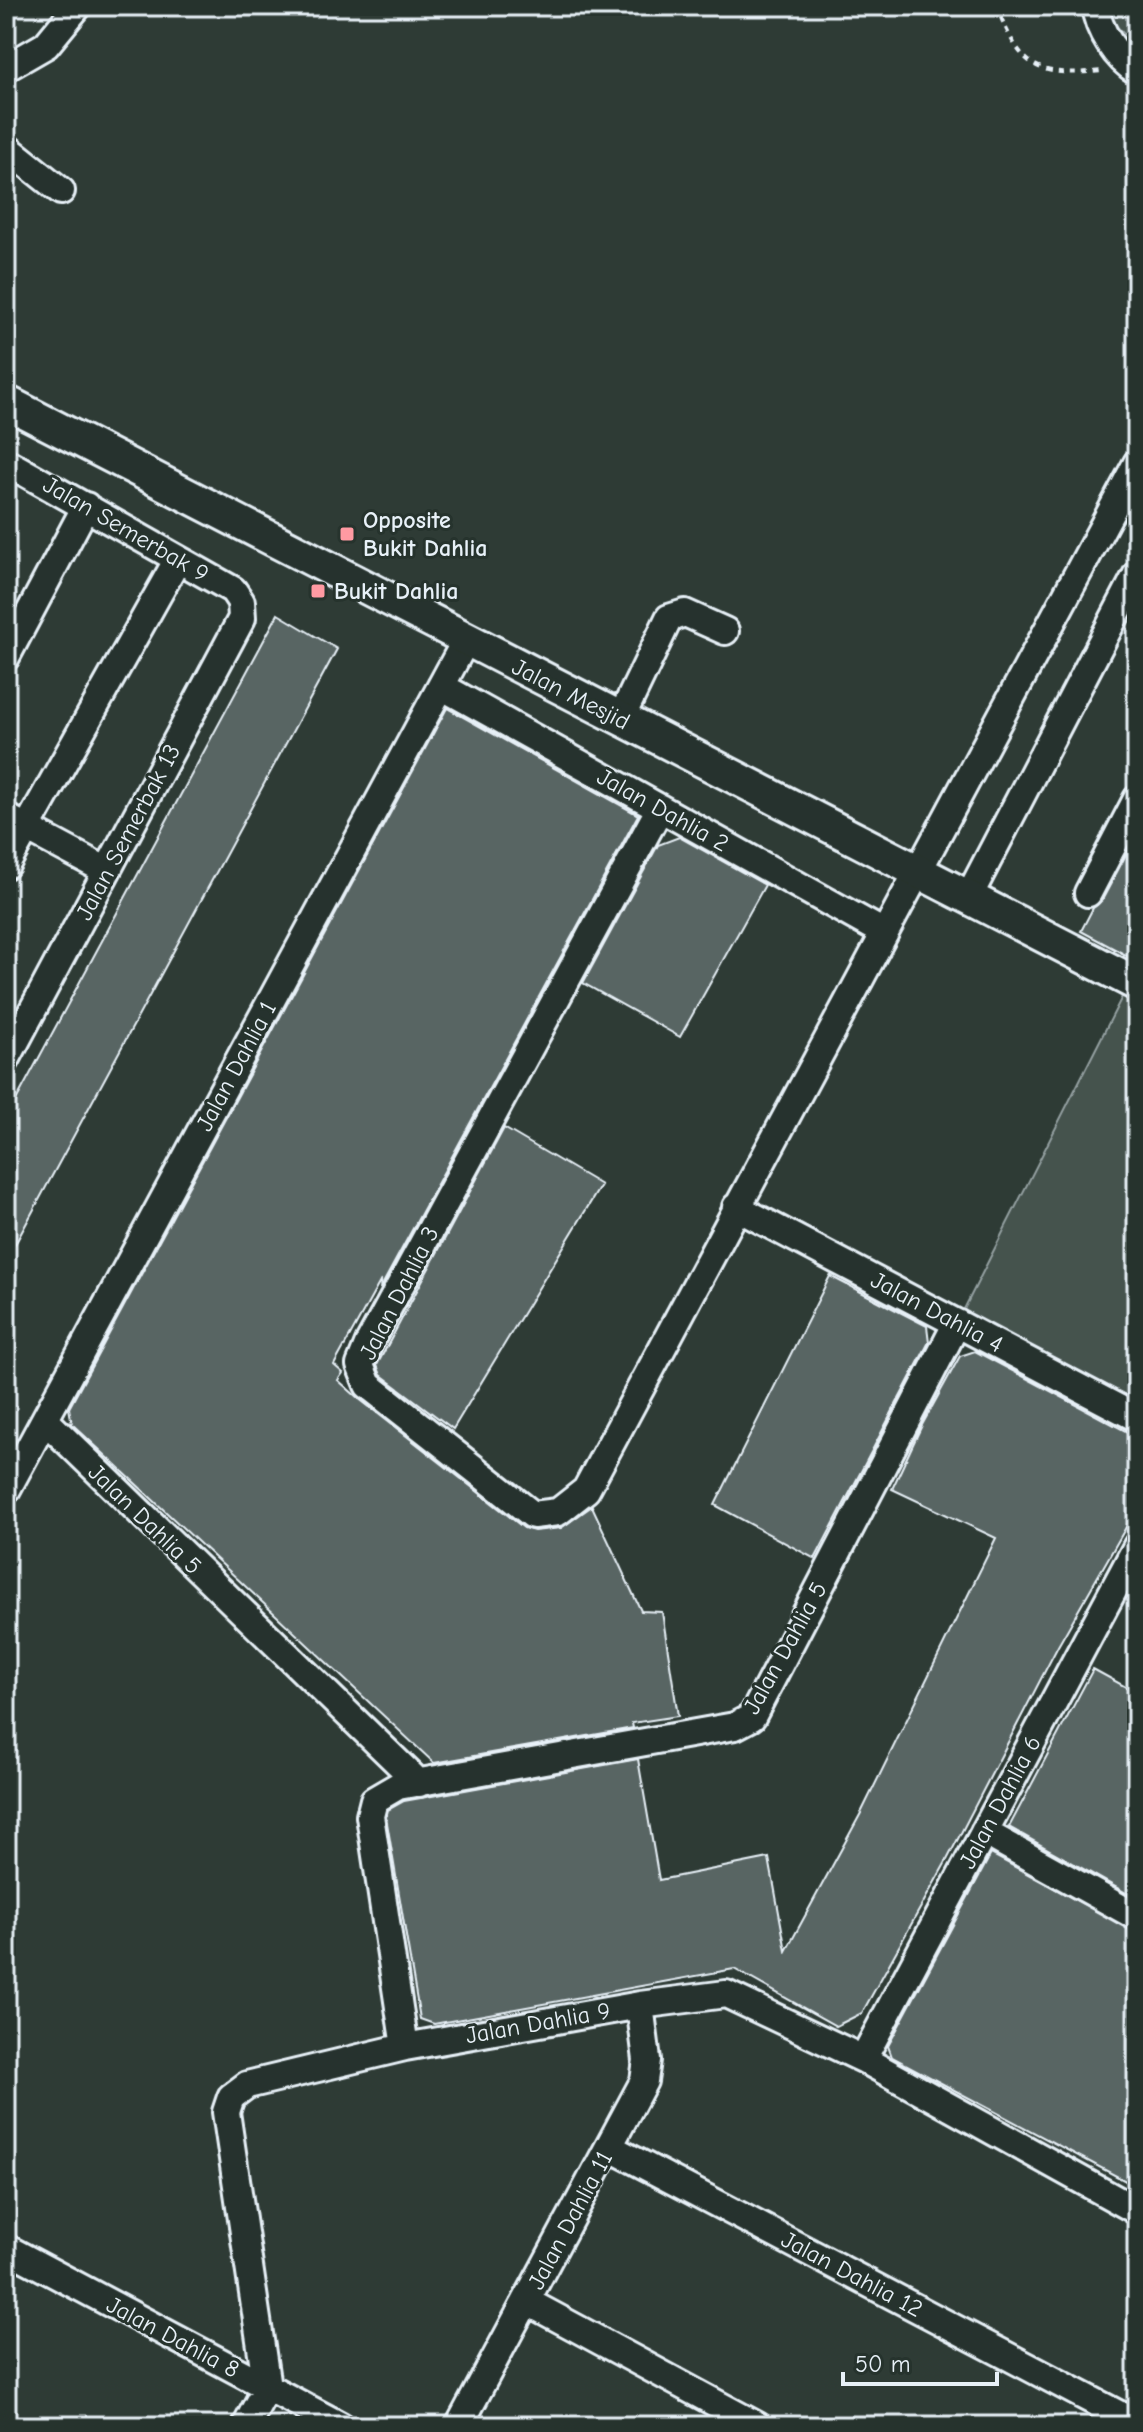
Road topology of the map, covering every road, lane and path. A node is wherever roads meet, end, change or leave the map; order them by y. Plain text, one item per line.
1 (78, 6) edge
2 (996, 6) edge
3 (1095, 6) edge
4 (6, 68) edge
5 (1135, 70) edge
6 (6, 147) edge
7 (61, 191) dead end
8 (6, 402) edge
9 (1137, 463) edge
10 (7, 465) edge
11 (86, 506) junction
12 (178, 559) junction
13 (1137, 574) edge
14 (241, 602) joint
15 (725, 631) dead end
16 (466, 640) junction
17 (6, 657) edge
18 (441, 686) junction
19 (620, 720) junction
20 (1137, 799) edge
21 (660, 808) junction
22 (16, 822) edge
23 (6, 865) edge
24 (107, 871) junction
25 (918, 872) junction
26 (1088, 893) dead end
27 (968, 898) junction
28 (884, 933) junction
29 (1137, 984) edge
30 (6, 1060) edge
31 (736, 1207) junction
32 (957, 1323) junction
33 (1137, 1418) edge
34 (45, 1420) junction
35 (6, 1491) edge
36 (1137, 1546) edge
37 (419, 1783) junction
38 (984, 1832) junction
39 (1137, 1917) edge
40 (640, 2005) junction
41 (405, 2047) junction
42 (863, 2059) junction
43 (609, 2147) junction
44 (1137, 2211) edge
45 (6, 2248) edge
46 (526, 2301) junction
47 (267, 2387) junction
48 (1137, 2424) edge
49 (246, 2426) edge
50 (341, 2426) edge
51 (459, 2426) edge
52 (758, 2426) edge

1 - 4 street
2 - 5 path
3 - 5 street
6 - 7 street
8 - 16 main road, Jalan Mesjid
9 - 25 street
10 - 11 street, Jalan Semerbak 9
11 - 12 street, Jalan Semerbak 9
11 - 17 street
12 - 14 street, Jalan Semerbak 9
12 - 22 street
13 - 27 street
14 - 24 street, Jalan Semerbak 13
15 - 19 street
16 - 18 street, Jalan Dahlia 1
16 - 19 main road, Jalan Mesjid
18 - 21 street, Jalan Dahlia 2
18 - 34 street, Jalan Dahlia 1
19 - 25 main road, Jalan Mesjid
20 - 26 street
21 - 28 street, Jalan Dahlia 2
21 - 31 street, Jalan Dahlia 3
22 - 23 street
22 - 24 street
24 - 30 street, Jalan Semerbak 13
25 - 27 main road, Jalan Mesjid
25 - 28 street
27 - 29 main road, Jalan Mesjid
28 - 31 street
31 - 32 street, Jalan Dahlia 4
32 - 33 street, Jalan Dahlia 4
32 - 37 street, Jalan Dahlia 5
34 - 35 street, Jalan Dahlia 1
34 - 37 street, Jalan Dahlia 5
36 - 38 street, Jalan Dahlia 6
37 - 41 street, Jalan Dahlia 5
38 - 39 street
38 - 42 street, Jalan Dahlia 6
40 - 41 street, Jalan Dahlia 9
40 - 42 street, Jalan Dahlia 9
40 - 43 street, Jalan Dahlia 11
41 - 47 street, Jalan Dahlia 9
42 - 44 street, Jalan Dahlia 9
43 - 46 street, Jalan Dahlia 11
43 - 48 street, Jalan Dahlia 12
45 - 47 street, Jalan Dahlia 8
46 - 51 street, Jalan Dahlia 11
46 - 52 street
47 - 49 street
47 - 50 street, Jalan Dahlia 8

